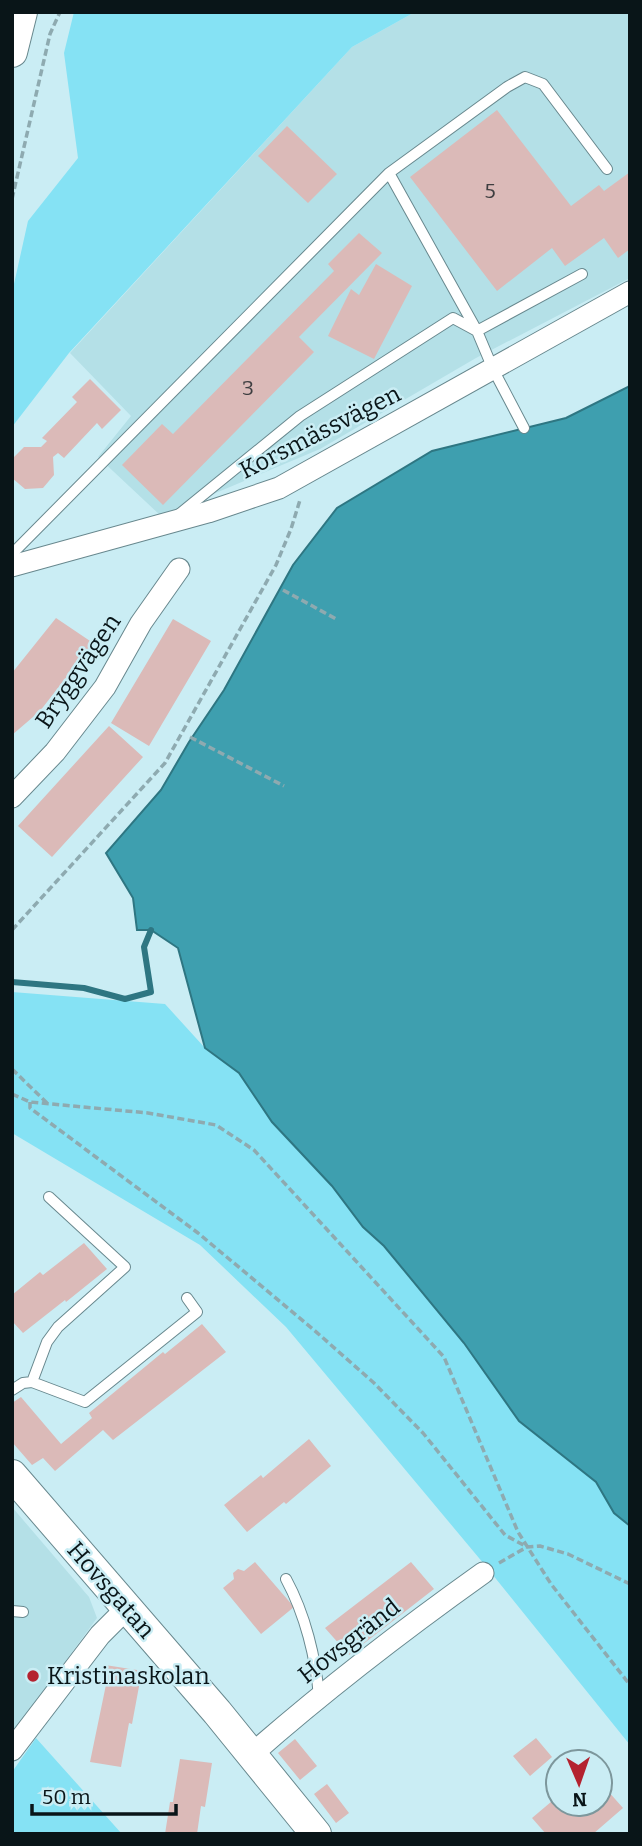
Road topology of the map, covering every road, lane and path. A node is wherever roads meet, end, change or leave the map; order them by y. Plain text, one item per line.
1 (22, 12) edge
2 (60, 12) edge
3 (12, 52) edge
4 (607, 169) dead end
5 (388, 173) junction
6 (12, 199) edge
7 (582, 274) dead end
8 (630, 292) edge
9 (477, 331) junction
10 (493, 369) junction
11 (524, 428) dead end
12 (309, 471) junction
13 (167, 524) junction
14 (12, 554) edge
15 (12, 566) edge
16 (179, 569) dead end
17 (283, 590) dead end
18 (338, 620) dead end
19 (190, 737) dead end
20 (284, 786) dead end
21 (12, 797) edge
22 (12, 930) edge
23 (12, 1069) edge
24 (12, 1094) edge
25 (30, 1102) junction
26 (48, 1104) junction
27 (49, 1197) dead end
28 (187, 1298) dead end
29 (32, 1382) junction
30 (12, 1391) edge
31 (12, 1475) edge
32 (527, 1546) junction
33 (483, 1573) joint
34 (286, 1579) dead end
35 (630, 1584) edge
36 (127, 1608) junction
37 (630, 1685) edge
38 (319, 1697) junction
39 (12, 1749) edge
40 (251, 1755) junction
41 (316, 1834) edge

1 - 3 main road
2 - 6 path
4 - 5 lane
5 - 9 lane
5 - 14 lane
7 - 9 lane
8 - 10 street, Korsmässvägen
9 - 10 lane
9 - 13 lane
10 - 11 lane
10 - 12 street, Korsmässvägen
12 - 13 street, Korsmässvägen
12 - 22 path
13 - 15 street, Korsmässvägen
16 - 21 street, Bryggvägen
17 - 18 path
19 - 20 path
23 - 26 path
24 - 25 path
25 - 26 path
25 - 32 path
26 - 32 path
27 - 29 lane
28 - 29 lane
29 - 30 lane
31 - 36 main road, Hovsgatan
32 - 33 path
32 - 35 path
32 - 37 path
33 - 38 street, Hovsgränd
34 - 38 lane
36 - 39 street
36 - 40 main road, Hovsgatan
38 - 40 street, Hovsgränd
40 - 41 main road, Hovsgatan

